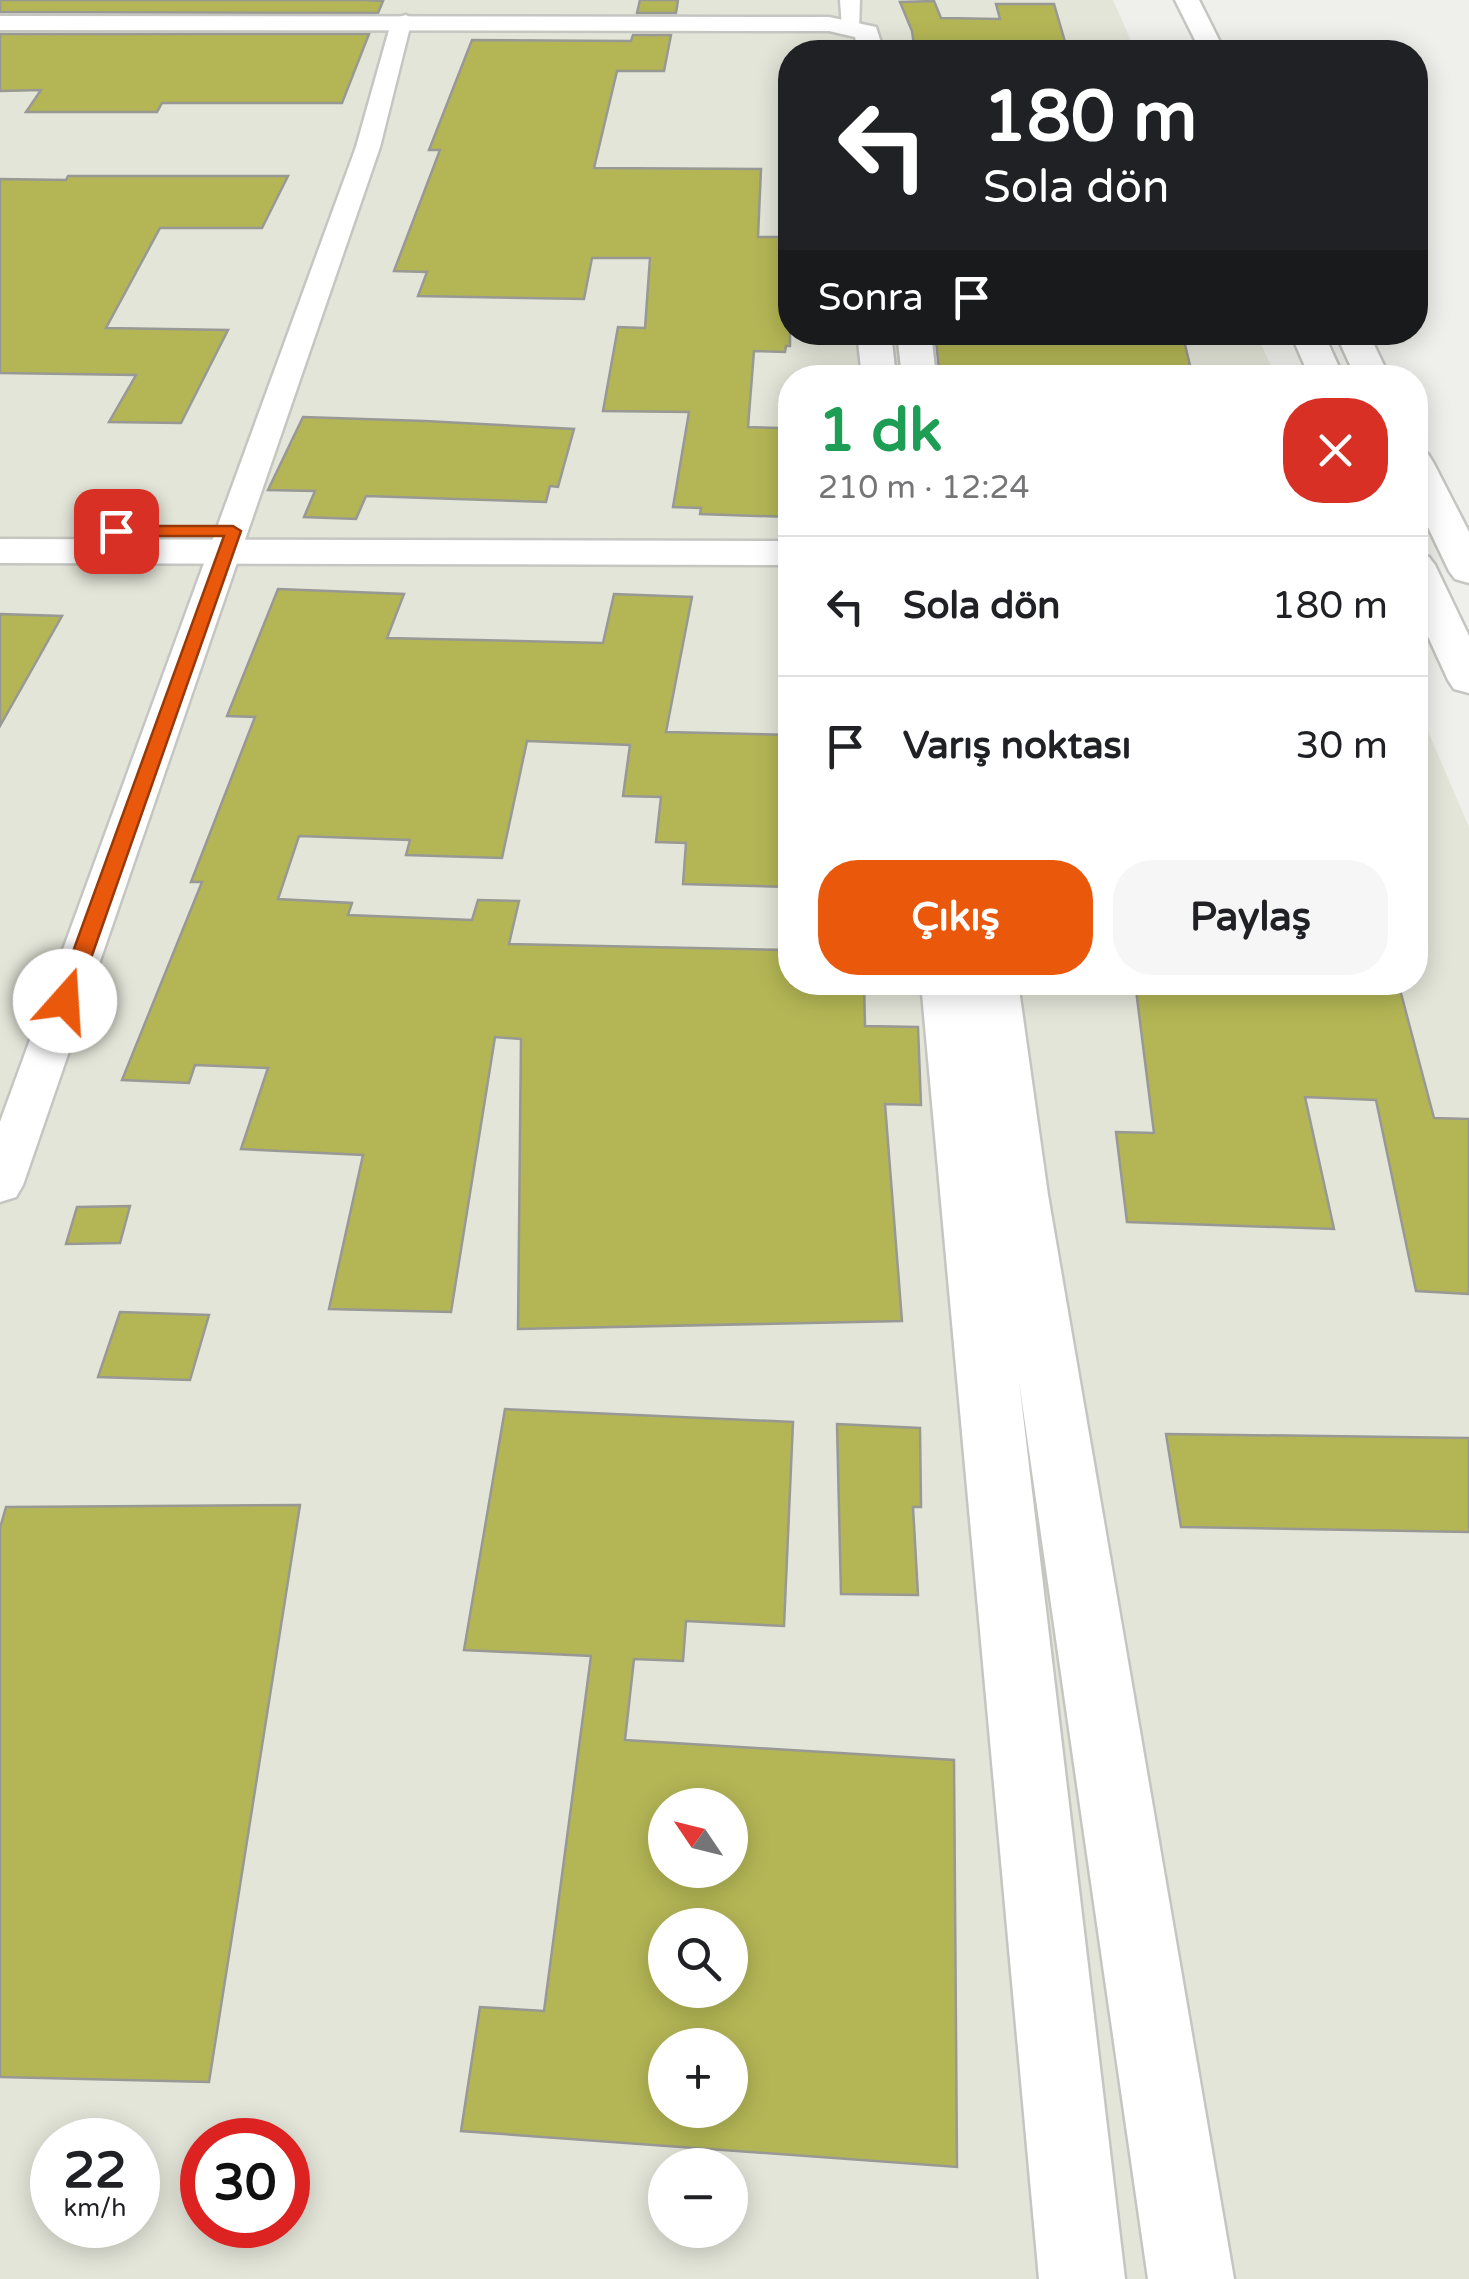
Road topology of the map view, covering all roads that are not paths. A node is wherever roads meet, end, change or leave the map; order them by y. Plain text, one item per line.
1 (850, 0) edge
2 (1187, 0) edge
3 (0, 23) edge
4 (403, 26) junction
5 (0, 32) edge
6 (849, 40) edge
7 (869, 40) edge
8 (1207, 40) edge
9 (1428, 488) edge
10 (0, 531) edge
11 (778, 532) edge
12 (230, 541) junction
13 (0, 551) edge
14 (778, 553) edge
15 (1469, 571) edge
16 (1428, 593) edge
17 (1469, 680) edge
18 (947, 995) edge
19 (995, 995) edge
20 (0, 1185) edge
21 (1082, 2279) edge
22 (1191, 2279) edge

1 - 6 street
2 - 8 main road
3 - 4 main road
4 - 5 main road
4 - 6 main road
4 - 12 street
6 - 7 main road
9 - 15 main road
10 - 12 main road
11 - 12 main road
12 - 13 main road
12 - 14 main road
12 - 20 street
16 - 17 main road
18 - 21 main road
19 - 22 main road

